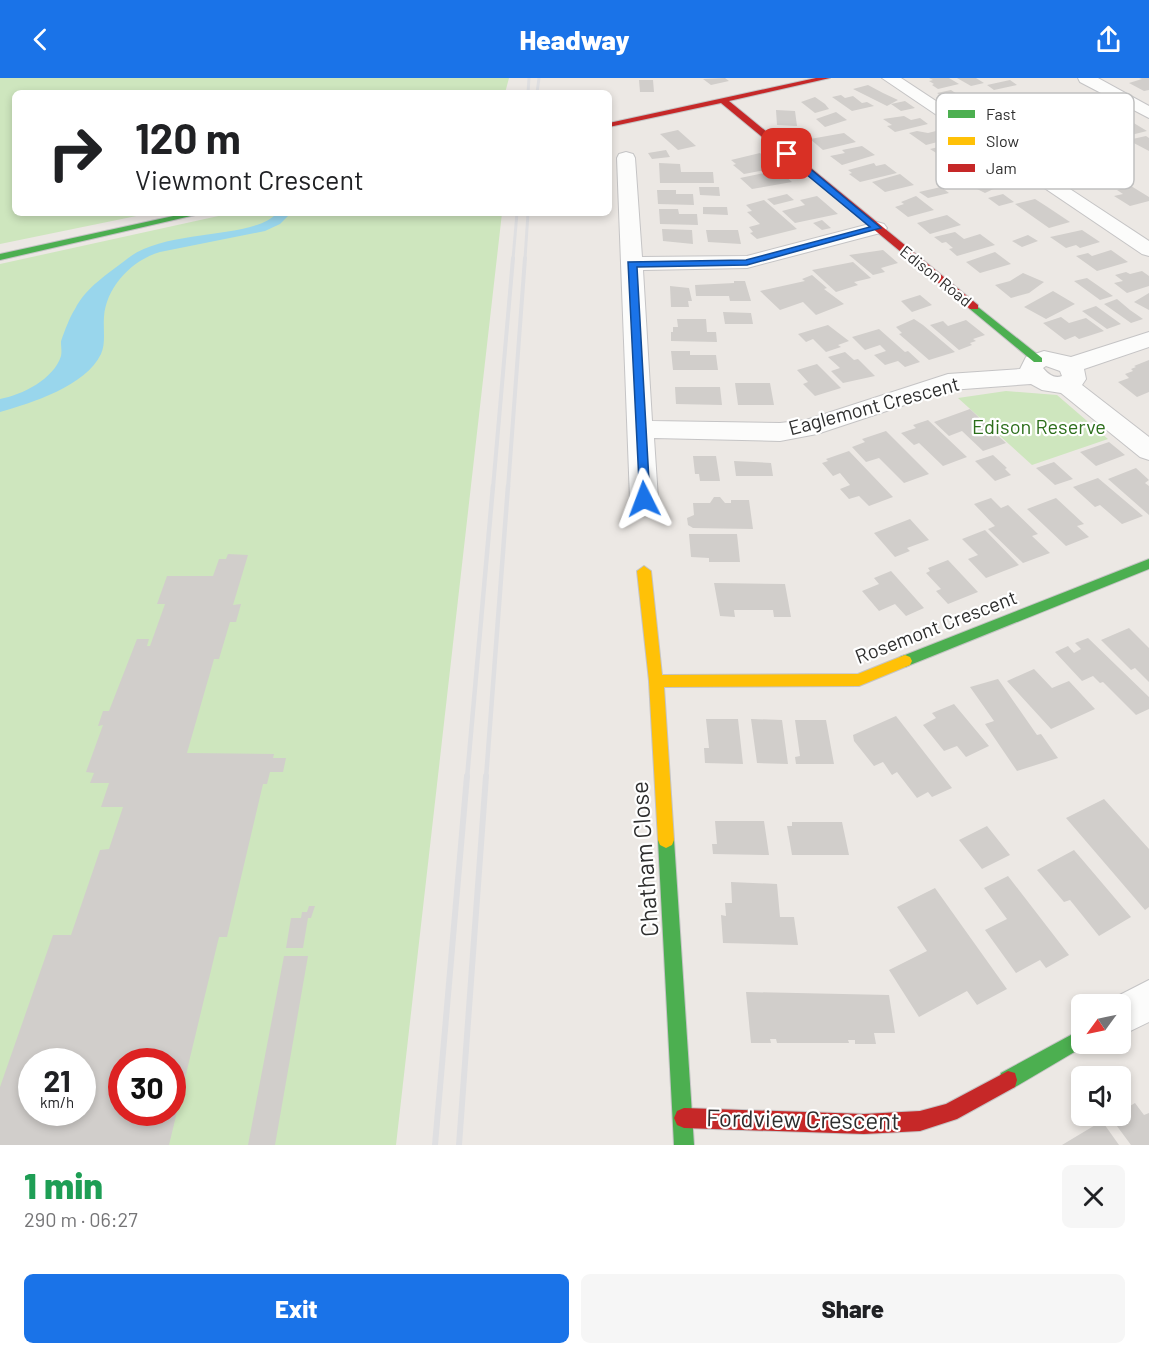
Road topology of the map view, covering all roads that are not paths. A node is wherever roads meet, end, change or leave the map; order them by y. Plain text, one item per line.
1 (826, 78) edge
2 (890, 78) edge
3 (1086, 78) edge
4 (1113, 93) edge
5 (722, 100) junction
6 (1134, 105) edge
7 (936, 109) edge
8 (1149, 113) edge
9 (612, 124) edge
10 (626, 158) dead end
11 (1057, 189) edge
12 (184, 216) edge
13 (877, 228) junction
14 (1149, 250) edge
15 (0, 257) edge
16 (632, 264) junction
17 (1149, 339) edge
18 (1037, 368) junction
19 (1068, 375) junction
20 (640, 429) junction
21 (1149, 451) edge
22 (644, 499) dead end
23 (1149, 564) edge
24 (644, 571) dead end
25 (656, 681) junction
26 (1149, 1000) edge
27 (1131, 1010) edge
28 (1071, 1044) edge
29 (684, 1118) junction
30 (684, 1145) edge

1 - 5 street
2 - 7 street
3 - 4 street
5 - 9 street
5 - 13 street, Edison Road
6 - 8 street
10 - 16 street
11 - 14 street
12 - 15 street
13 - 16 street
13 - 18 street, Edison Road
16 - 20 street
17 - 19 street
18 - 19 street, Eaglemont Crescent
18 - 20 street, Eaglemont Crescent
19 - 21 street
20 - 22 street
23 - 25 street, Rosemont Crescent
24 - 25 street, Chatham Close
25 - 29 street, Chatham Close
26 - 27 street
28 - 29 street, Fordview Crescent
29 - 30 street, Chatham Close

